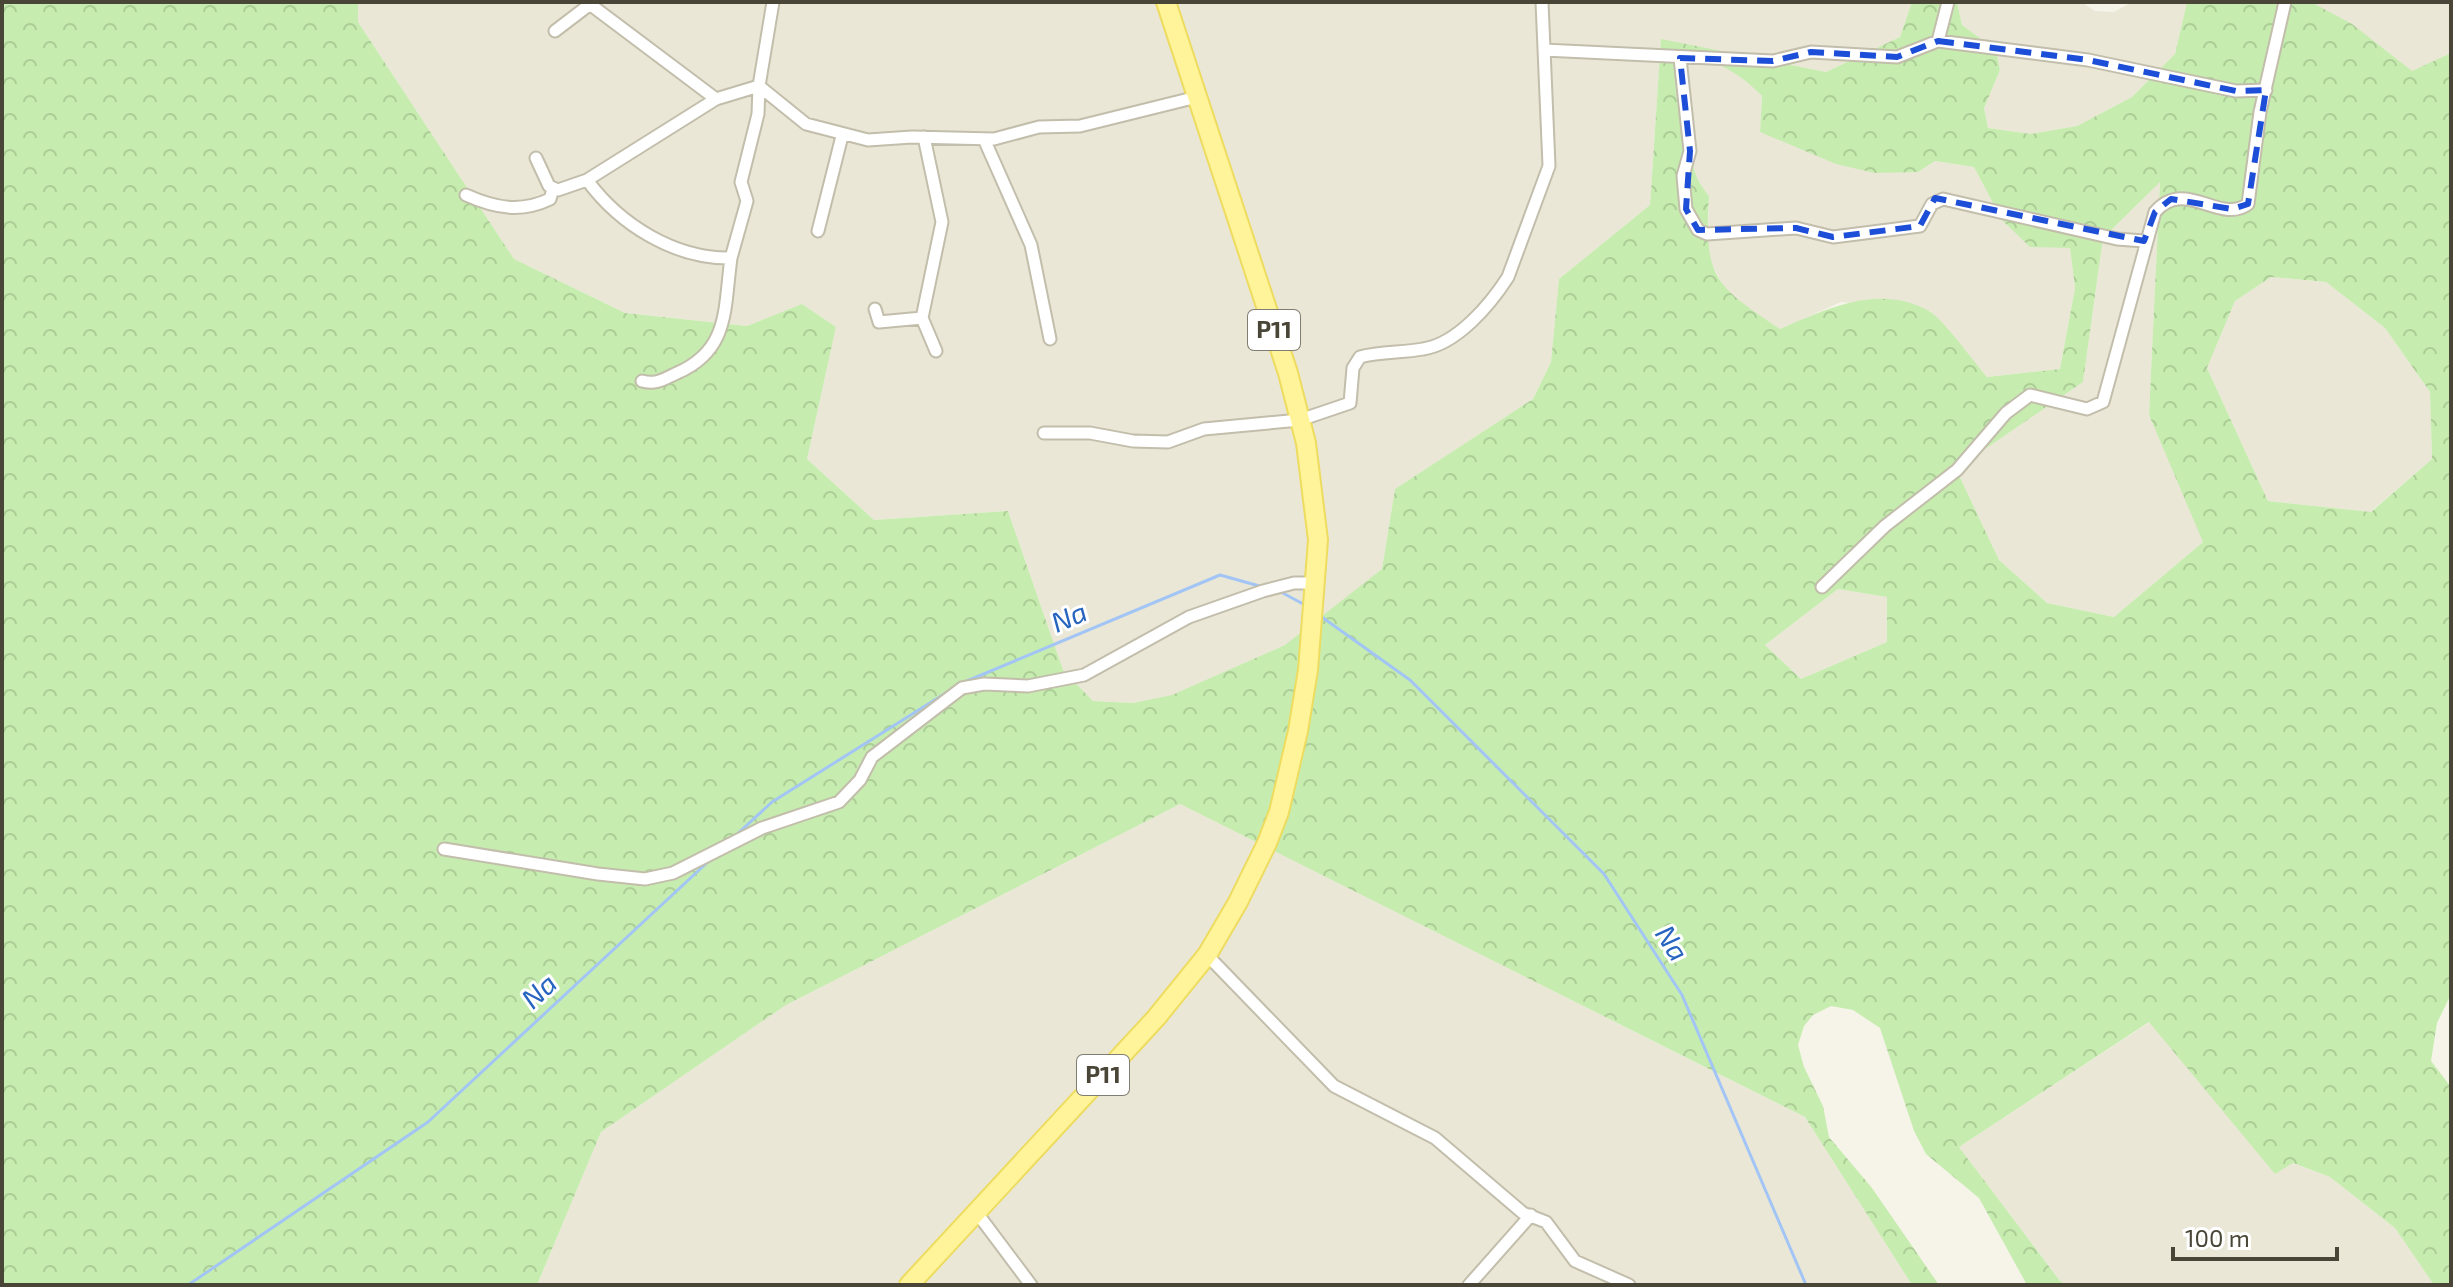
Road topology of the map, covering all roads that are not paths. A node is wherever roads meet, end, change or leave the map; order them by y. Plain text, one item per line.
1 (773, 2) edge
2 (1166, 2) edge
3 (1542, 2) edge
4 (1948, 2) edge
5 (2285, 2) edge
6 (591, 3) edge
7 (555, 31) dead end
8 (1938, 41) junction
9 (1544, 50) junction
10 (1680, 58) junction
11 (759, 86) junction
12 (2266, 90) junction
13 (1197, 97) junction
14 (716, 99) junction
15 (842, 136) junction
16 (924, 137) junction
17 (984, 139) junction
18 (536, 158) dead end
19 (587, 180) junction
20 (553, 189) junction
21 (466, 195) dead end
22 (818, 231) dead end
23 (2144, 241) junction
24 (731, 258) junction
25 (875, 309) dead end
26 (922, 318) junction
27 (1050, 339) dead end
28 (936, 351) dead end
29 (642, 381) dead end
30 (1300, 420) junction
31 (1044, 433) dead end
32 (1316, 583) junction
33 (1822, 587) dead end
34 (444, 849) dead end
35 (1207, 955) junction
36 (977, 1213) junction
37 (1531, 1215) junction
38 (909, 1285) edge
39 (1031, 1285) edge
40 (1469, 1285) edge
41 (1629, 1285) edge

1 - 11 street
2 - 13 main road, P11
3 - 9 street
4 - 8 street
5 - 12 street
6 - 7 street
6 - 14 street
8 - 10 street
8 - 12 street
9 - 10 street
9 - 30 street
10 - 23 street
11 - 14 street
11 - 15 street
11 - 24 street
12 - 23 street
13 - 17 street
13 - 30 main road, P11
14 - 19 street
15 - 16 street
15 - 22 street
16 - 17 street
16 - 26 street
17 - 27 street
18 - 20 street
19 - 20 street
19 - 24 street
20 - 21 street
23 - 33 street
24 - 29 street
25 - 26 street
26 - 28 street
30 - 31 street
30 - 32 main road, P11
32 - 34 street
32 - 35 main road, P11
35 - 36 main road, P11
35 - 37 street
36 - 38 main road, P11
36 - 39 street
37 - 40 street
37 - 41 street

